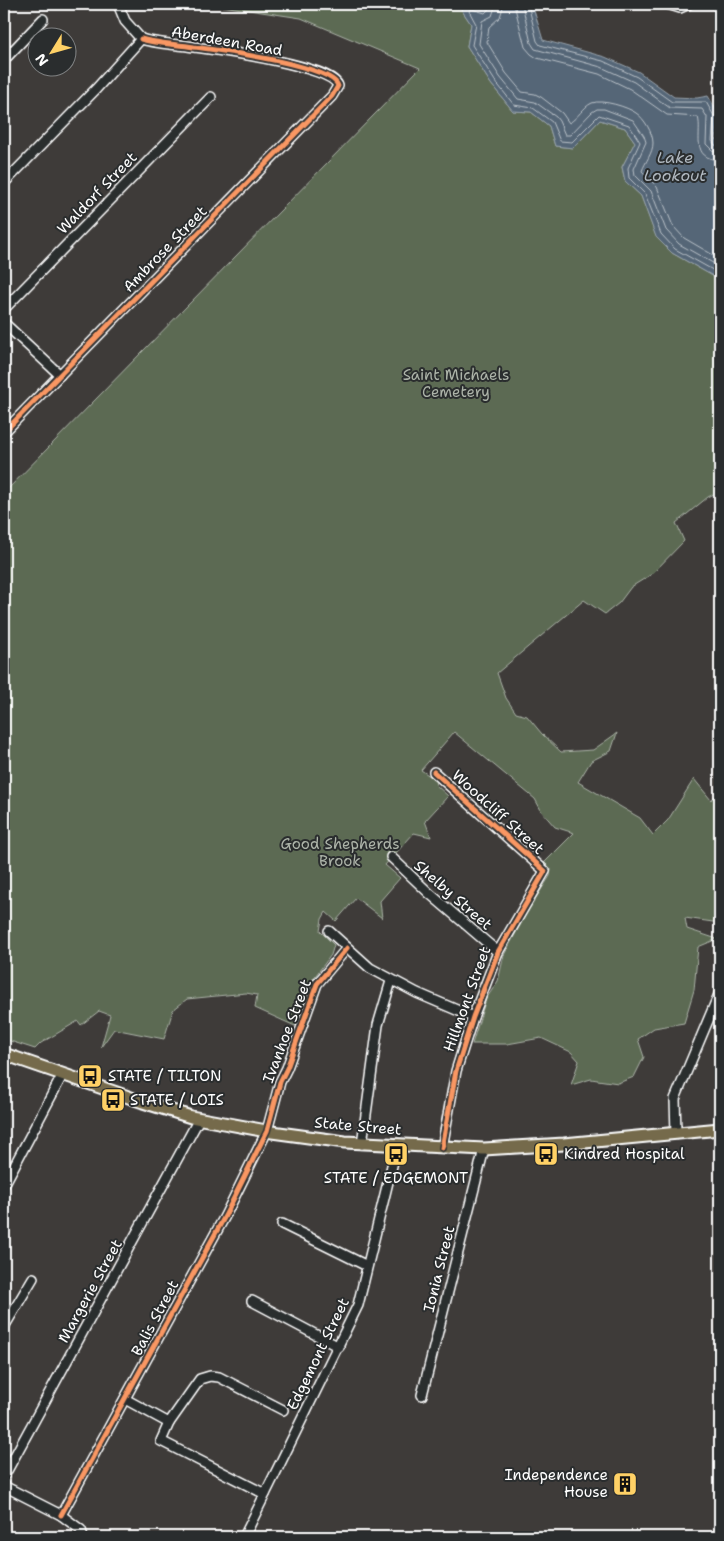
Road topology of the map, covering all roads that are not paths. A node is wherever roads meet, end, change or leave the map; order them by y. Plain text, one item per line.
1 (118, 4) edge
2 (667, 4) edge
3 (690, 4) edge
4 (43, 19) dead end
5 (141, 39) junction
6 (4, 60) edge
7 (335, 81) joint
8 (211, 97) dead end
9 (4, 184) edge
10 (4, 309) edge
11 (4, 323) edge
12 (60, 375) junction
13 (4, 432) edge
14 (434, 772) dead end
15 (391, 857) dead end
16 (546, 871) joint
17 (329, 931) dead end
18 (348, 948) junction
19 (498, 952) junction
20 (391, 980) junction
21 (720, 992) edge
22 (473, 1017) junction
23 (4, 1054) edge
24 (63, 1074) junction
25 (199, 1118) junction
26 (720, 1129) edge
27 (267, 1131) junction
28 (676, 1132) junction
29 (362, 1144) junction
30 (397, 1145) junction
31 (442, 1148) junction
32 (484, 1149) junction
33 (4, 1185) edge
34 (282, 1224) dead end
35 (367, 1266) junction
36 (33, 1278) dead end
37 (252, 1301) dead end
38 (4, 1327) edge
39 (339, 1347) junction
40 (422, 1395) dead end
41 (125, 1399) junction
42 (284, 1410) dead end
43 (169, 1423) junction
44 (4, 1476) edge
45 (4, 1486) edge
46 (264, 1494) junction
47 (61, 1515) junction
48 (83, 1537) edge
49 (244, 1537) edge

1 - 5 street
2 - 3 street
4 - 6 street
5 - 7 street, Aberdeen Road
5 - 9 street
7 - 12 street, Ambrose Street
8 - 10 street, Waldorf Street
11 - 12 street
12 - 13 street, Ambrose Street
14 - 16 street, Woodcliff Street
15 - 19 street, Shelby Street
16 - 19 street, Hillmont Street
17 - 18 street
18 - 20 street
18 - 27 street, Ivanhoe Street
19 - 22 street, Hillmont Street
20 - 22 street
20 - 29 street
21 - 28 street
22 - 31 street, Hillmont Street
23 - 24 main road, State Street
24 - 25 main road, State Street
24 - 33 street
25 - 27 main road, State Street
25 - 44 street, Margerie Street
26 - 28 main road, State Street
27 - 29 main road, State Street
27 - 41 street, Balis Street
28 - 32 main road, State Street
29 - 30 main road, State Street
30 - 31 main road, State Street
30 - 35 street, Edgemont Street
31 - 32 main road, State Street
32 - 40 street, Ionia Street
34 - 35 street
35 - 39 street, Edgemont Street
36 - 38 street
37 - 39 street
39 - 46 street, Edgemont Street
41 - 43 street
41 - 47 street, Balis Street
42 - 43 street
43 - 46 street
45 - 47 street
46 - 49 street, Edgemont Street
47 - 48 street

